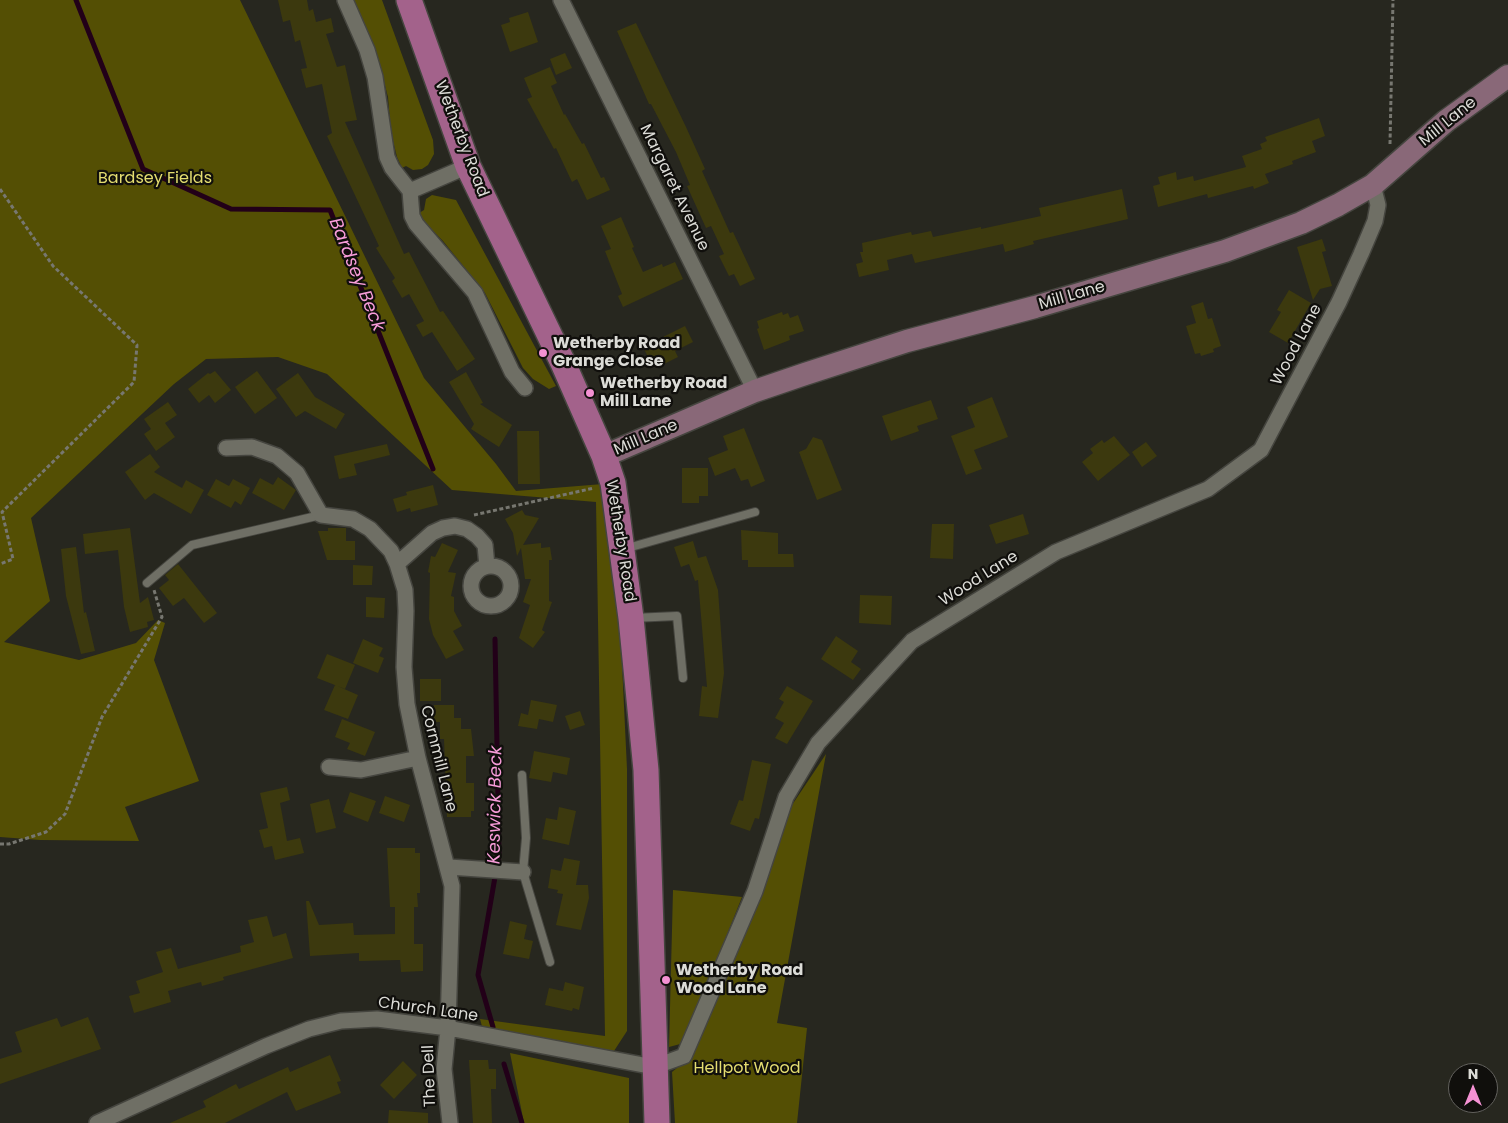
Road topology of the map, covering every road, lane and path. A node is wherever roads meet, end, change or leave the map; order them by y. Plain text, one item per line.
1 (345, 0) edge
2 (409, 0) edge
3 (562, 0) edge
4 (1393, 0) edge
5 (1508, 76) edge
6 (468, 166) junction
7 (1381, 179) junction
8 (0, 189) edge
9 (410, 191) junction
10 (525, 388) dead end
11 (755, 391) junction
12 (226, 448) dead end
13 (604, 456) junction
14 (613, 483) junction
15 (755, 512) dead end
16 (321, 515) junction
17 (467, 529) junction
18 (622, 549) junction
19 (0, 564) edge
20 (397, 564) junction
21 (487, 566) dead end
22 (149, 581) joint
23 (632, 618) junction
24 (684, 678) dead end
25 (418, 758) junction
26 (330, 767) dead end
27 (522, 775) dead end
28 (0, 844) edge
29 (449, 867) junction
30 (523, 872) junction
31 (550, 962) dead end
32 (448, 1028) junction
33 (654, 1067) junction
34 (97, 1123) edge
35 (450, 1123) edge
36 (657, 1123) edge

1 - 9 street
2 - 6 main road, Wetherby Road
3 - 11 street, Margaret Avenue
4 - 7 path
5 - 7 street, Mill Lane
6 - 9 street
6 - 13 main road, Wetherby Road
7 - 11 street, Mill Lane
7 - 33 street, Wood Lane
8 - 19 path
9 - 10 street
11 - 13 street, Mill Lane
12 - 16 street
13 - 14 main road, Wetherby Road
14 - 17 path
14 - 18 main road, Wetherby Road
15 - 18 lane
16 - 20 street, Cornmill Lane
16 - 22 lane, Cornmill Lane
17 - 20 street
17 - 21 street
18 - 23 main road, Wetherby Road
20 - 25 street, Cornmill Lane
22 - 28 path
23 - 24 lane
23 - 33 main road, Wetherby Road
25 - 26 street
25 - 29 street, Cornmill Lane
27 - 30 lane
29 - 30 street
29 - 32 street, Cornmill Lane
30 - 31 lane
32 - 33 street, Church Lane
32 - 34 street, Church Lane
32 - 35 street, The Dell
33 - 36 main road, Wetherby Road

